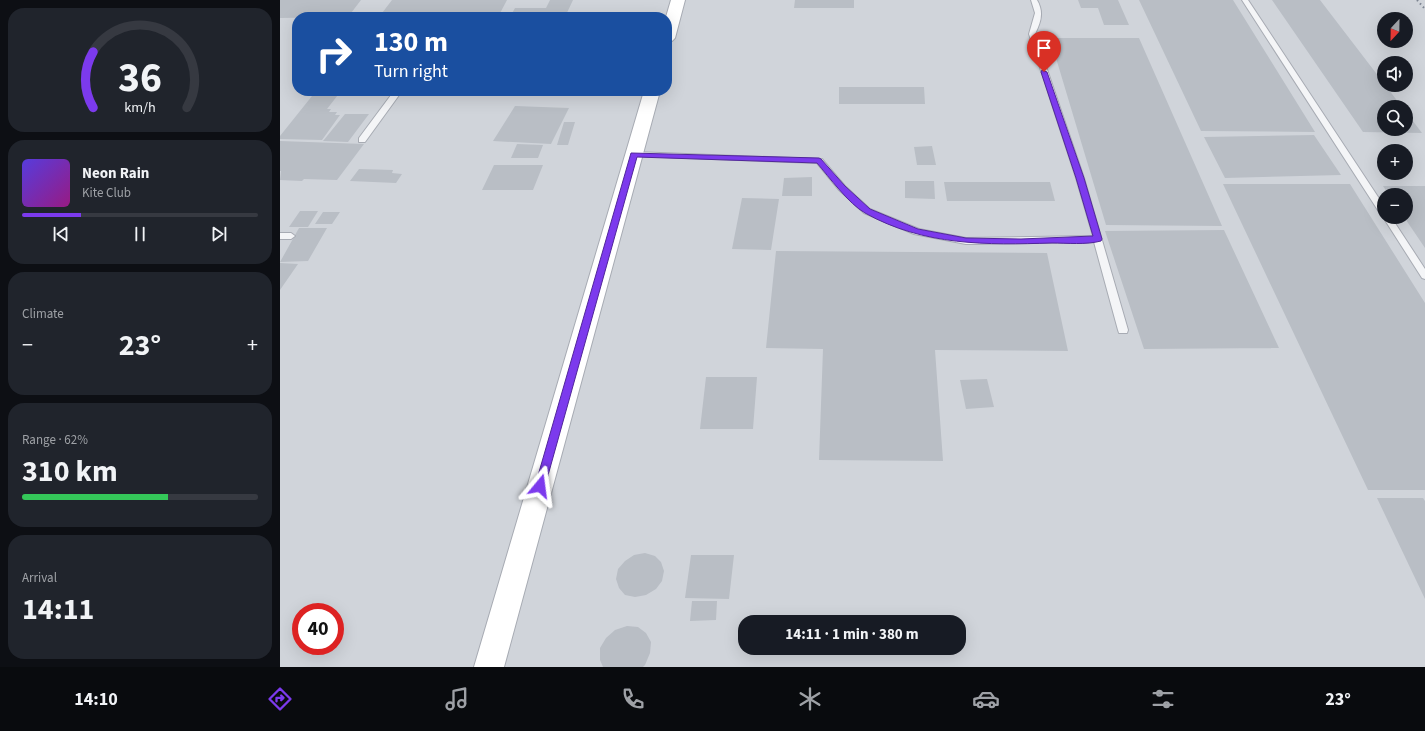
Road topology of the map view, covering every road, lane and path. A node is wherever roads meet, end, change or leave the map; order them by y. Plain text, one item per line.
1 (678, 0) edge
2 (1034, 0) edge
3 (1245, 0) edge
4 (672, 21) edge
5 (394, 96) edge
6 (651, 96) edge
7 (362, 140) dead end
8 (634, 154) junction
9 (1377, 202) edge
10 (1392, 224) edge
11 (280, 236) edge
12 (291, 236) dead end
13 (1098, 239) junction
14 (1425, 276) edge
15 (1123, 330) dead end
16 (489, 667) edge

1 - 4 street
2 - 13 lane
3 - 9 lane
5 - 7 lane
6 - 8 street
8 - 13 lane
8 - 16 street
10 - 14 lane
11 - 12 lane
13 - 15 lane

